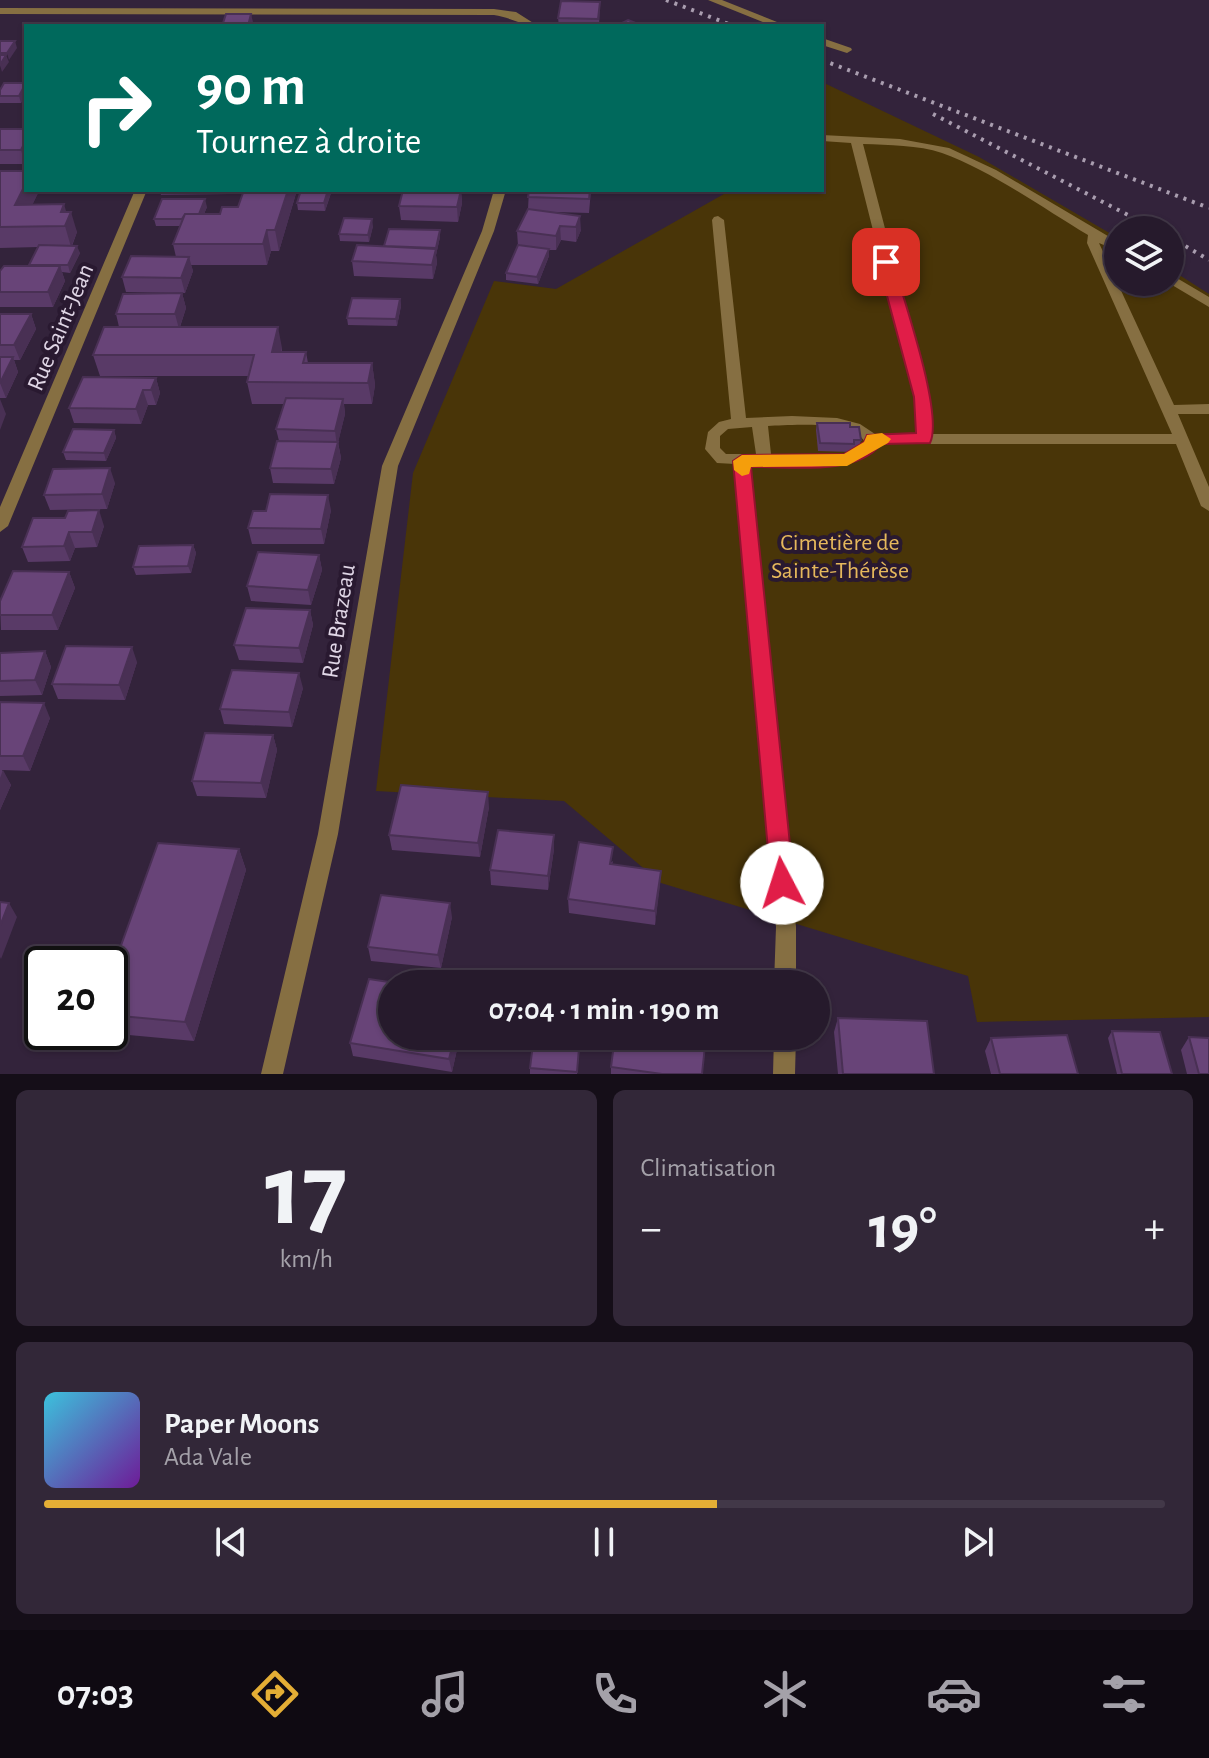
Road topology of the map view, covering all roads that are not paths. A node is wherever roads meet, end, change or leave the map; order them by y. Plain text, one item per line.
1 (713, 0) edge
2 (0, 11) edge
3 (216, 12) junction
4 (210, 24) edge
5 (527, 24) edge
6 (777, 24) edge
7 (824, 42) edge
8 (847, 50) dead end
9 (824, 138) edge
10 (856, 140) junction
11 (140, 192) edge
12 (499, 192) edge
13 (718, 220) dead end
14 (1095, 233) junction
15 (1104, 238) edge
16 (1184, 287) edge
17 (1209, 303) edge
18 (1209, 409) edge
19 (1168, 410) junction
20 (760, 422) junction
21 (739, 423) junction
22 (873, 439) junction
23 (924, 439) junction
24 (1182, 439) junction
25 (742, 461) junction
26 (764, 461) junction
27 (1202, 471) edge
28 (1209, 506) edge
29 (0, 526) edge
30 (785, 970) edge
31 (785, 1050) edge
32 (272, 1074) edge
33 (784, 1074) edge

1 - 6 street
2 - 3 street
3 - 4 street
3 - 5 street
7 - 8 street
9 - 10 street
10 - 14 street
10 - 23 street
11 - 29 street, Rue Saint-Jean
12 - 32 street, Rue Brazeau
13 - 21 street
14 - 15 street
14 - 19 street
16 - 17 street
18 - 19 street
19 - 24 street
20 - 21 street
20 - 22 street
20 - 26 street
21 - 25 street
22 - 23 street
22 - 26 street
23 - 24 street
24 - 27 street
25 - 26 street
25 - 30 street
27 - 28 street
31 - 33 street

